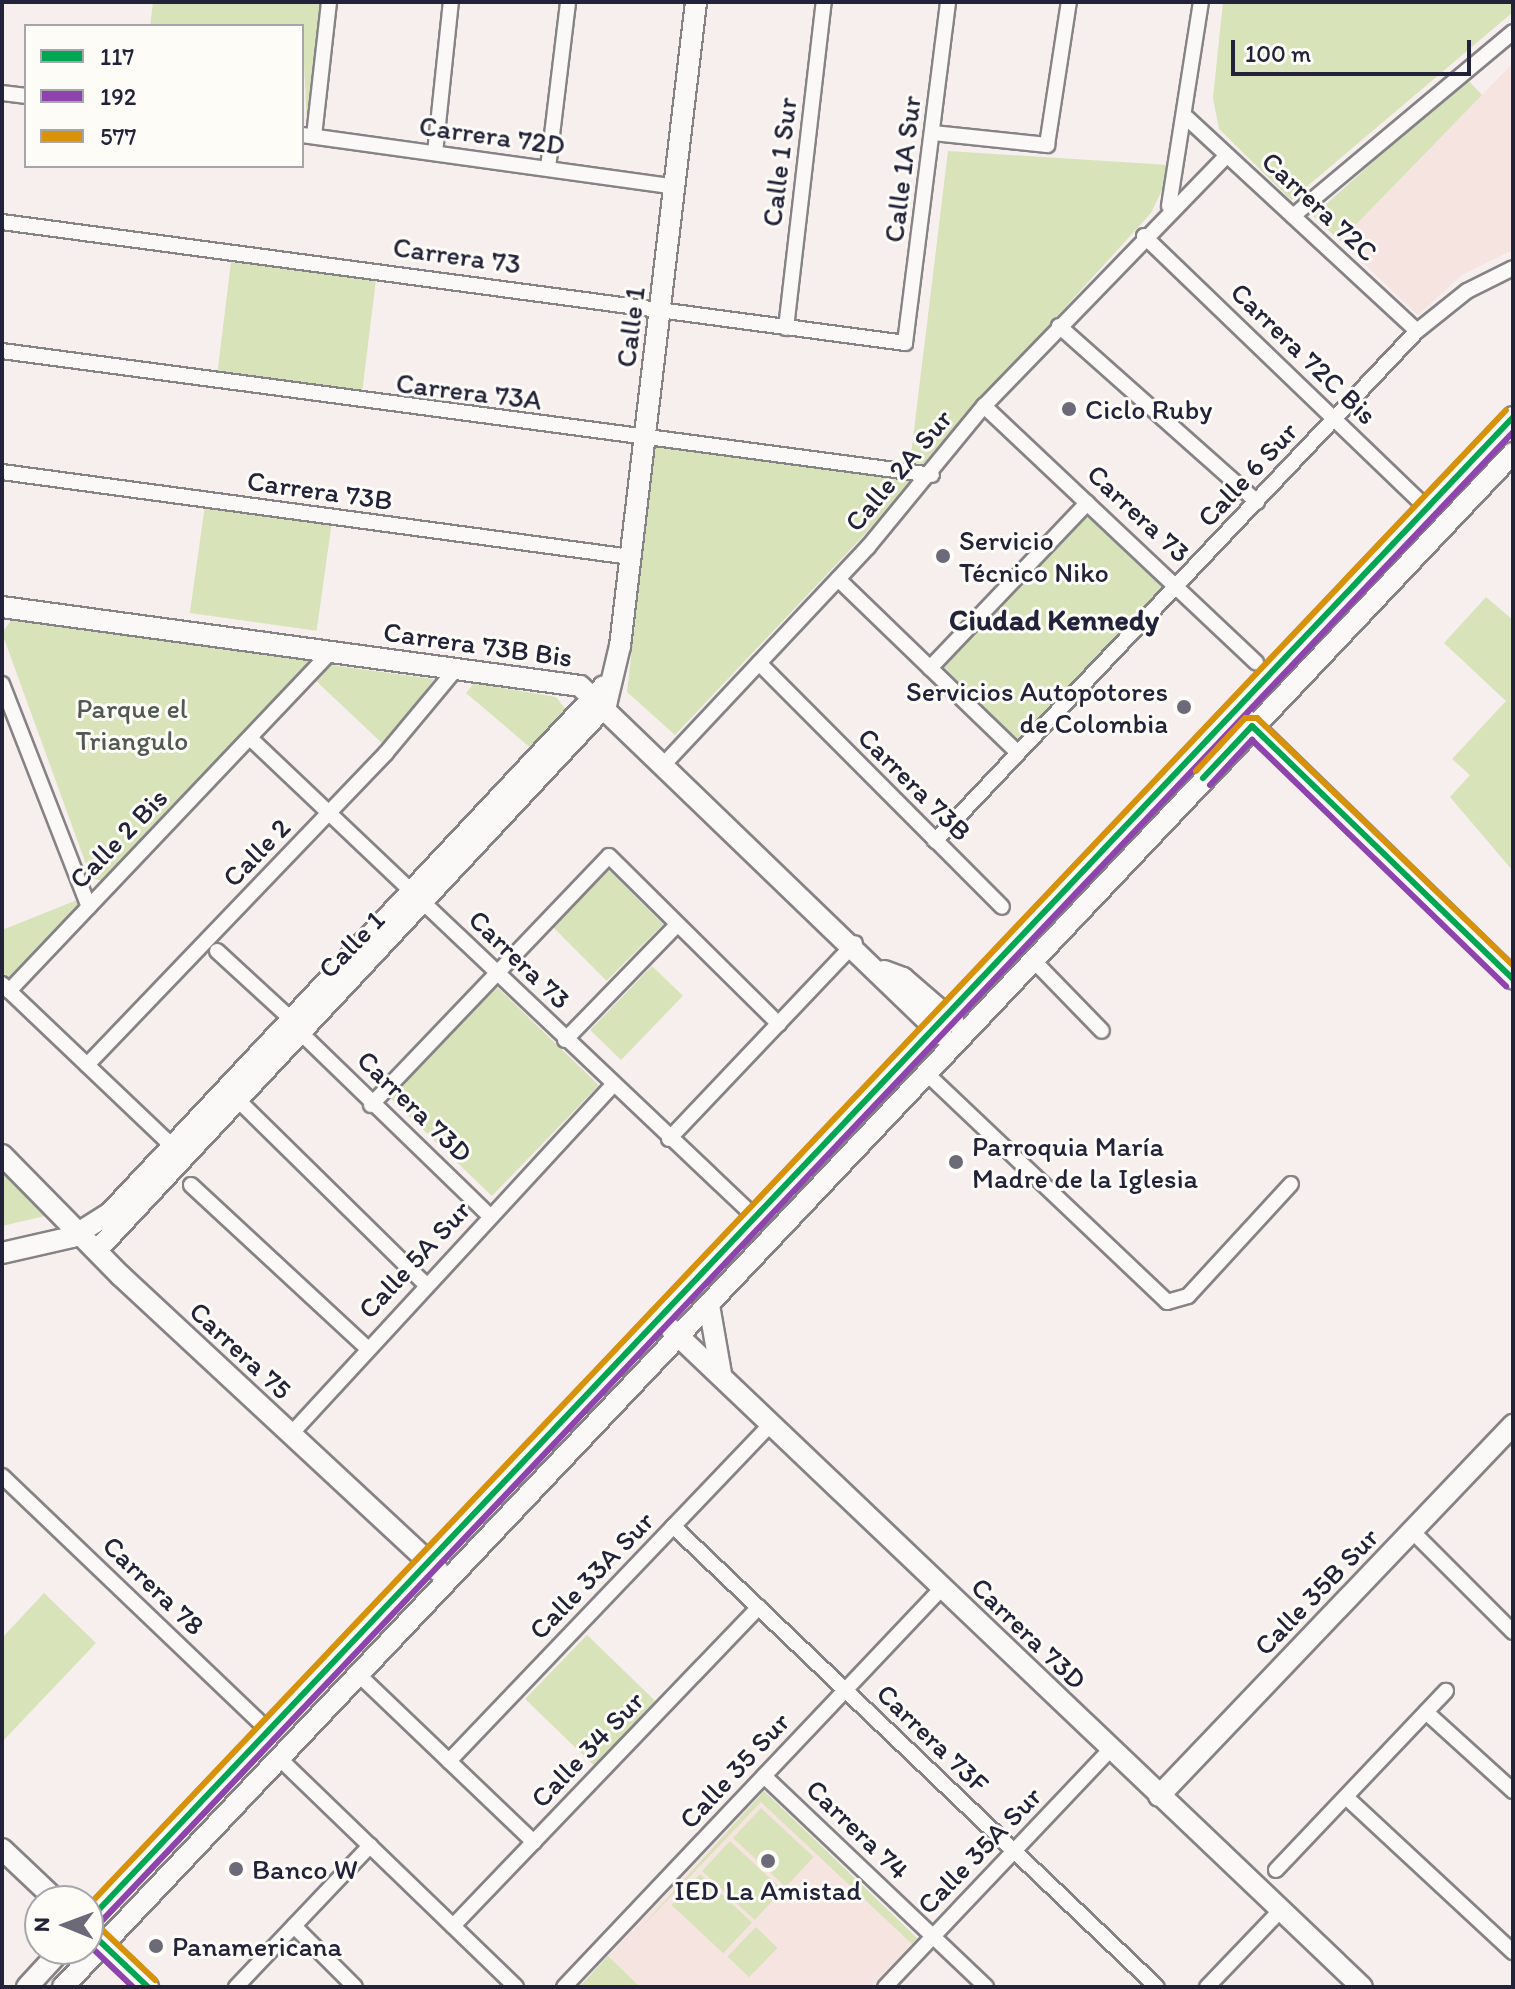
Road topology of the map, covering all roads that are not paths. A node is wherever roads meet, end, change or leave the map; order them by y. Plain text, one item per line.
1 (329, 2) edge
2 (451, 2) edge
3 (568, 2) edge
4 (696, 2) edge
5 (824, 2) edge
6 (948, 2) edge
7 (1069, 2) edge
8 (1201, 2) edge
9 (1513, 32) edge
10 (1506, 46) edge
11 (2, 93) edge
12 (24, 96) edge
13 (1187, 118) junction
14 (933, 133) junction
15 (308, 136) edge
16 (435, 153) junction
17 (1227, 155) junction
18 (548, 168) junction
19 (675, 187) junction
20 (1168, 210) junction
21 (1293, 216) junction
22 (2, 222) edge
23 (1144, 236) junction
24 (1513, 268) edge
25 (660, 311) junction
26 (1059, 326) junction
27 (786, 328) junction
28 (1417, 331) junction
29 (905, 343) joint
30 (2, 351) edge
31 (984, 406) junction
32 (1513, 417) edge
33 (1336, 419) junction
34 (645, 439) junction
35 (1513, 453) edge
36 (2, 472) edge
37 (932, 475) junction
38 (1257, 502) junction
39 (1087, 503) junction
40 (1427, 508) junction
41 (631, 557) junction
42 (838, 579) junction
43 (1176, 587) junction
44 (2, 607) edge
45 (331, 652) junction
46 (1256, 662) dead end
47 (759, 663) junction
48 (930, 668) junction
49 (456, 669) junction
50 (2, 684) edge
51 (601, 700) junction
52 (1235, 710) junction
53 (1252, 726) junction
54 (250, 738) junction
55 (1018, 753) junction
56 (666, 762) junction
57 (329, 813) junction
58 (935, 841) junction
59 (416, 900) junction
60 (89, 907) junction
61 (1002, 907) dead end
62 (677, 925) junction
63 (855, 943) junction
64 (217, 951) dead end
65 (1032, 959) junction
66 (497, 974) junction
67 (1513, 979) edge
68 (6, 988) edge
69 (940, 1022) junction
70 (779, 1024) junction
71 (297, 1027) junction
72 (1102, 1031) dead end
73 (959, 1037) junction
74 (565, 1040) junction
75 (87, 1065) junction
76 (925, 1072) junction
77 (250, 1077) junction
78 (611, 1087) junction
79 (371, 1105) junction
80 (246, 1108) junction
81 (669, 1139) junction
82 (171, 1145) junction
83 (2, 1155) edge
84 (1291, 1184) dead end
85 (191, 1185) dead end
86 (490, 1216) junction
87 (755, 1217) junction
88 (81, 1233) junction
89 (97, 1250) junction
90 (2, 1253) edge
91 (426, 1285) junction
92 (709, 1305) junction
93 (659, 1318) junction
94 (679, 1337) junction
95 (367, 1348) junction
96 (722, 1378) junction
97 (771, 1424) junction
98 (1513, 1425) edge
99 (291, 1434) junction
100 (2, 1476) edge
101 (673, 1526) junction
102 (1412, 1531) junction
103 (431, 1563) junction
104 (449, 1580) junction
105 (942, 1588) junction
106 (759, 1607) junction
107 (1511, 1626) edge
108 (359, 1675) junction
109 (845, 1690) junction
110 (1446, 1691) dead end
111 (1426, 1712) junction
112 (269, 1731) junction
113 (1110, 1750) junction
114 (280, 1759) junction
115 (449, 1761) junction
116 (764, 1776) junction
117 (1513, 1791) edge
118 (1159, 1796) junction
119 (1346, 1797) junction
120 (534, 1842) junction
121 (370, 1846) junction
122 (2, 1849) edge
123 (1014, 1851) junction
124 (1276, 1870) dead end
125 (40, 1885) edge
126 (104, 1904) edge
127 (1280, 1911) junction
128 (294, 1926) junction
129 (453, 1926) junction
130 (104, 1930) edge
131 (933, 1936) junction
132 (104, 1946) edge
133 (1513, 1952) edge
134 (47, 1965) edge
135 (78, 1965) edge
136 (27, 1987) edge
137 (63, 1987) edge
138 (148, 1987) edge
139 (236, 1987) edge
140 (355, 1987) edge
141 (516, 1987) edge
142 (564, 1987) edge
143 (885, 1987) edge
144 (986, 1987) edge
145 (1157, 1987) edge
146 (1207, 1987) edge
147 (1362, 1987) edge

1 - 15 street
2 - 16 street
3 - 18 street
4 - 19 street, Calle 1
5 - 27 street, Calle 1 Sur
6 - 14 street, Calle 1A Sur
7 - 14 street
8 - 13 street
9 - 10 street
10 - 21 street
11 - 12 street
13 - 17 street, Carrera 72C
13 - 20 street
14 - 29 street, Calle 1A Sur
15 - 16 street, Carrera 72D
16 - 18 street, Carrera 72D
17 - 20 street, Calle 2A Sur
17 - 21 street, Carrera 72C
18 - 19 street, Carrera 72D
19 - 25 street, Calle 1
20 - 23 street, Calle 2A Sur
21 - 28 street, Carrera 72C
22 - 25 street, Carrera 73
23 - 26 street, Calle 2A Sur
23 - 33 street, Carrera 72C Bis
24 - 28 street, Calle 6 Sur
25 - 27 street, Carrera 73
25 - 34 street, Calle 1
26 - 31 street, Calle 2A Sur
26 - 38 street
27 - 29 street, Carrera 73
28 - 33 street, Calle 6 Sur
30 - 34 street, Carrera 73A
31 - 37 street, Calle 2A Sur
31 - 39 street, Carrera 73
32 - 40 street
33 - 38 street, Calle 6 Sur
33 - 40 street, Carrera 72C Bis
34 - 37 street, Carrera 73A
34 - 41 street, Calle 1
35 - 53 street
36 - 41 street, Carrera 73B
37 - 42 street, Calle 2A Sur
38 - 43 street, Calle 6 Sur
39 - 43 street, Carrera 73
39 - 48 street
40 - 52 street
41 - 51 street, Calle 1
42 - 47 street, Calle 2A Sur
42 - 48 street
43 - 46 street, Carrera 73
43 - 55 street, Calle 6 Sur
44 - 45 street, Carrera 73B Bis
45 - 49 street, Carrera 73B Bis
45 - 54 street, Calle 2 Bis
47 - 56 street, Calle 2A Sur
47 - 58 street, Carrera 73B
48 - 55 street
49 - 51 street, Carrera 73B Bis
49 - 57 street, Calle 2
50 - 60 street
51 - 56 street, Carrera 73B Bis
51 - 59 street, Calle 1
52 - 53 street
52 - 69 street
53 - 65 street
53 - 67 street
54 - 57 street, Carrera 73
54 - 60 street, Calle 2 Bis
55 - 58 street, Calle 6 Sur
56 - 63 street, Carrera 73B Bis
57 - 59 street, Carrera 73
57 - 75 street, Calle 2
58 - 61 street, Carrera 73B
59 - 66 street, Carrera 73
59 - 71 street, Calle 1
60 - 68 street, Calle 2 Bis
62 - 66 street
62 - 70 street
62 - 74 street
63 - 69 street, Carrera 73B Bis
63 - 70 street
64 - 71 street, Carrera 73D
65 - 72 street
65 - 73 street
66 - 74 street, Carrera 73
66 - 79 street
68 - 75 street
69 - 73 street, Carrera 73B Bis
69 - 87 street
70 - 81 street
71 - 77 street, Calle 1
71 - 79 street, Carrera 73D
73 - 76 street
74 - 78 street, Carrera 73
75 - 82 street
76 - 84 street
76 - 92 street
77 - 80 street, Calle 1
77 - 82 street, Calle 1
78 - 81 street, Carrera 73
78 - 86 street, Calle 5A Sur
79 - 86 street, Carrera 73D
80 - 89 street, Calle 1
80 - 91 street
81 - 87 street, Carrera 73
82 - 88 street, Calle 1
83 - 88 street, Carrera 75
85 - 95 street
86 - 91 street, Calle 5A Sur
87 - 93 street
88 - 89 street, Carrera 75
88 - 90 street
89 - 99 street, Carrera 75
91 - 95 street, Calle 5A Sur
92 - 94 street
92 - 96 street
93 - 94 street, Carrera 73D
93 - 103 street
94 - 96 street, Carrera 73D
94 - 104 street
95 - 99 street, Calle 5A Sur
96 - 97 street, Carrera 73D
97 - 101 street, Calle 33A Sur
97 - 105 street, Carrera 73D
98 - 102 street, Calle 35B Sur
99 - 103 street, Carrera 75
100 - 112 street, Carrera 78
101 - 106 street, Carrera 73F
101 - 115 street, Calle 33A Sur
102 - 107 street
102 - 118 street, Calle 35B Sur
103 - 104 street, Carrera 75
103 - 112 street
104 - 108 street
105 - 109 street, Calle 35 Sur
105 - 113 street, Carrera 73D
106 - 109 street, Carrera 73F
106 - 120 street, Calle 34 Sur
108 - 114 street
108 - 115 street
109 - 116 street, Calle 35 Sur
109 - 123 street, Carrera 73F
110 - 111 street
111 - 117 street
111 - 119 street
112 - 126 street
113 - 118 street, Carrera 73D
113 - 123 street, Calle 35A Sur
114 - 121 street
114 - 130 street
115 - 120 street
116 - 131 street, Carrera 74
116 - 142 street, Calle 35 Sur
118 - 127 street, Carrera 73D
119 - 124 street
119 - 133 street
120 - 129 street, Calle 34 Sur
121 - 128 street
121 - 129 street
122 - 125 street
123 - 131 street, Calle 35A Sur
123 - 145 street, Carrera 73F
127 - 146 street
127 - 147 street, Carrera 73D
128 - 139 street
128 - 140 street
129 - 141 street
131 - 143 street, Calle 35A Sur
131 - 144 street, Carrera 74
132 - 138 street
134 - 136 street
135 - 137 street

